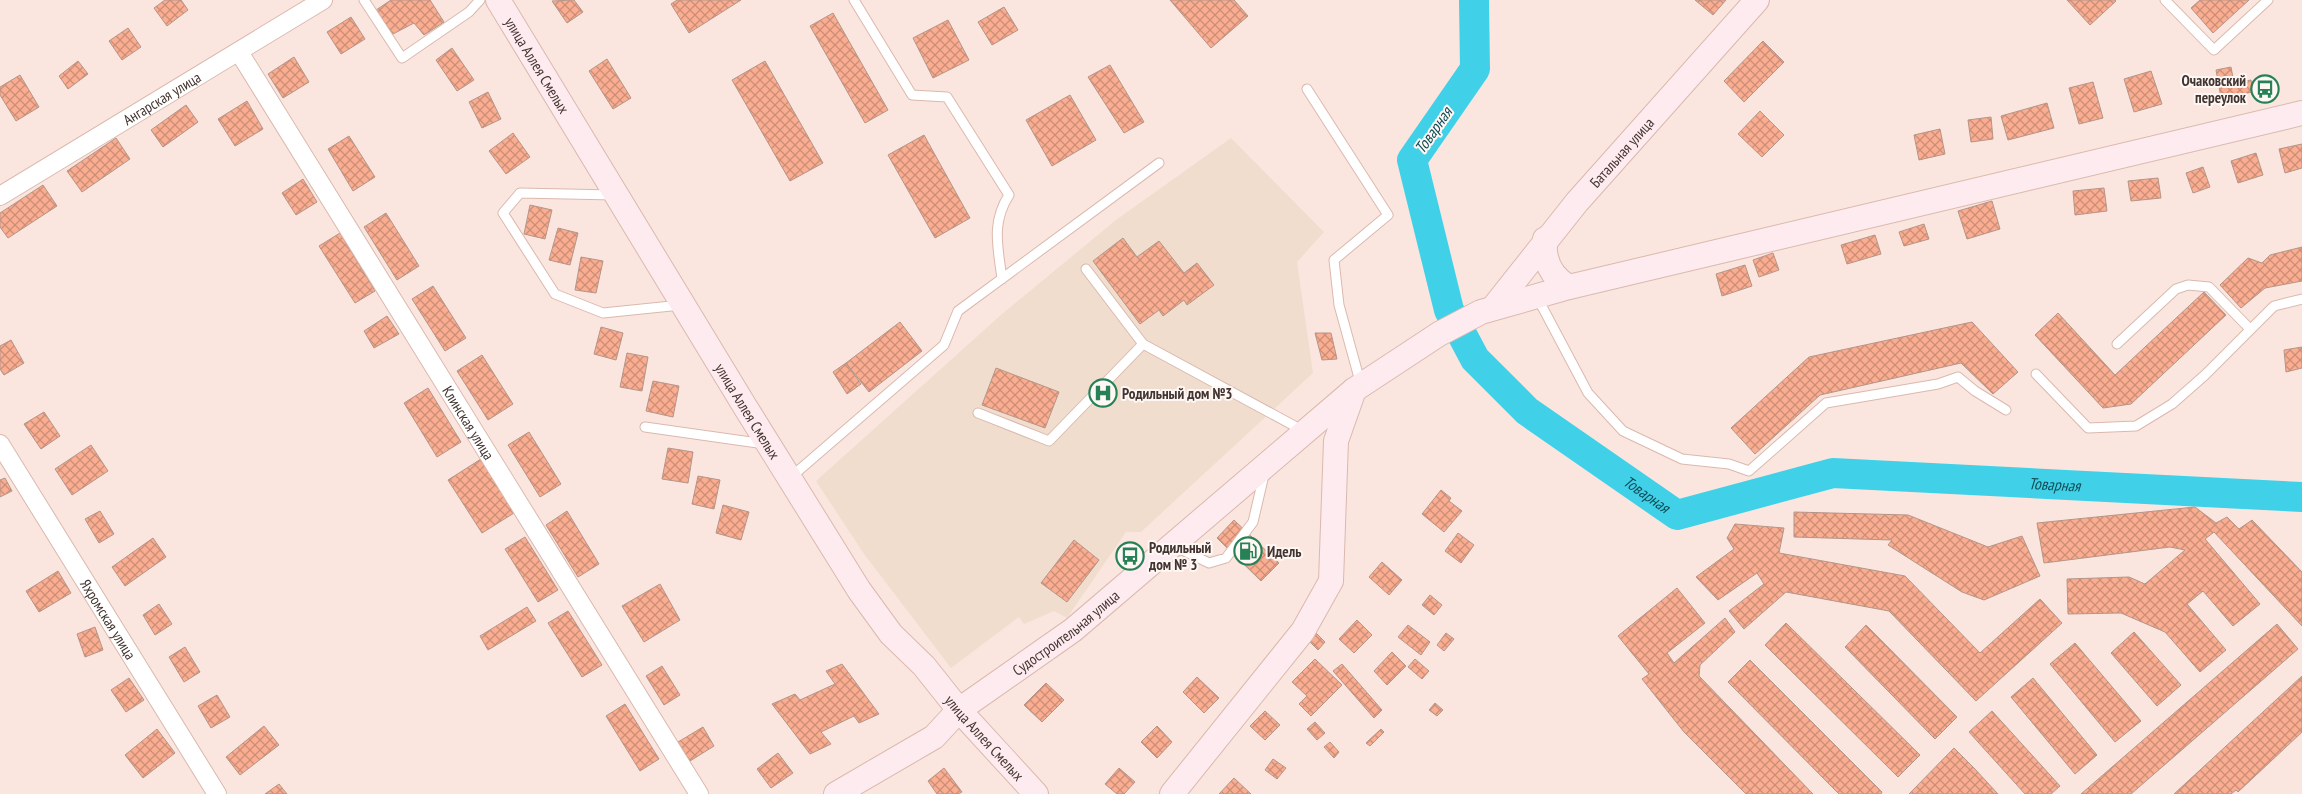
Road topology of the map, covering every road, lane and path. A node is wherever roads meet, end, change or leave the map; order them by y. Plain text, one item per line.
1 (323, 0) edge
2 (364, 0) edge
3 (480, 0) edge
4 (498, 0) edge
5 (854, 0) edge
6 (1757, 0) edge
7 (2165, 0) edge
8 (2268, 0) edge
9 (239, 52) junction
10 (1307, 89) dead end
11 (2302, 113) edge
12 (1159, 162) dead end
13 (616, 195) junction
14 (0, 196) edge
15 (1545, 239) junction
16 (1086, 269) dead end
17 (1002, 279) junction
18 (1569, 286) junction
19 (1536, 295) junction
20 (2302, 299) edge
21 (683, 305) junction
22 (1487, 310) junction
23 (2250, 329) junction
24 (1143, 344) junction
25 (2117, 344) dead end
26 (2036, 374) dead end
27 (1357, 388) junction
28 (2006, 410) dead end
29 (978, 413) dead end
30 (646, 427) dead end
31 (1305, 432) junction
32 (1336, 441) junction
33 (0, 444) edge
34 (768, 444) junction
35 (1266, 465) junction
36 (789, 478) junction
37 (1172, 545) junction
38 (959, 710) junction
39 (217, 794) edge
40 (699, 794) edge
41 (836, 794) edge
42 (1036, 794) edge
43 (1172, 794) edge

1 - 9 street, Ангарская улица
2 - 3 lane
4 - 13 main road, улица Аллея Смелых
5 - 17 lane
6 - 15 main road, Батальная улица
7 - 8 lane
9 - 14 street, Ангарская улица
9 - 40 street, Клинская улица
10 - 27 lane
11 - 18 main road, Судостроительная улица
12 - 17 lane
13 - 21 main road, улица Аллея Смелых
13 - 21 lane
15 - 18 main road
15 - 22 main road, Батальная улица
16 - 24 lane
17 - 36 lane
18 - 19 main road, Судостроительная улица
19 - 22 main road, Судостроительная улица
19 - 28 lane
20 - 23 lane
21 - 34 main road, улица Аллея Смелых
22 - 27 main road, Судостроительная улица
23 - 25 lane
23 - 26 lane
24 - 29 lane
24 - 31 lane
27 - 31 main road, Судостроительная улица
27 - 32 main road
30 - 34 lane
31 - 32 main road
31 - 35 main road, Судостроительная улица
32 - 43 main road
33 - 39 street, Яхромская улица
34 - 36 main road, улица Аллея Смелых
35 - 37 main road, Судостроительная улица
35 - 37 lane
36 - 38 main road, улица Аллея Смелых
37 - 38 main road, Судостроительная улица
38 - 41 main road, Судостроительная улица
38 - 42 main road, улица Аллея Смелых

